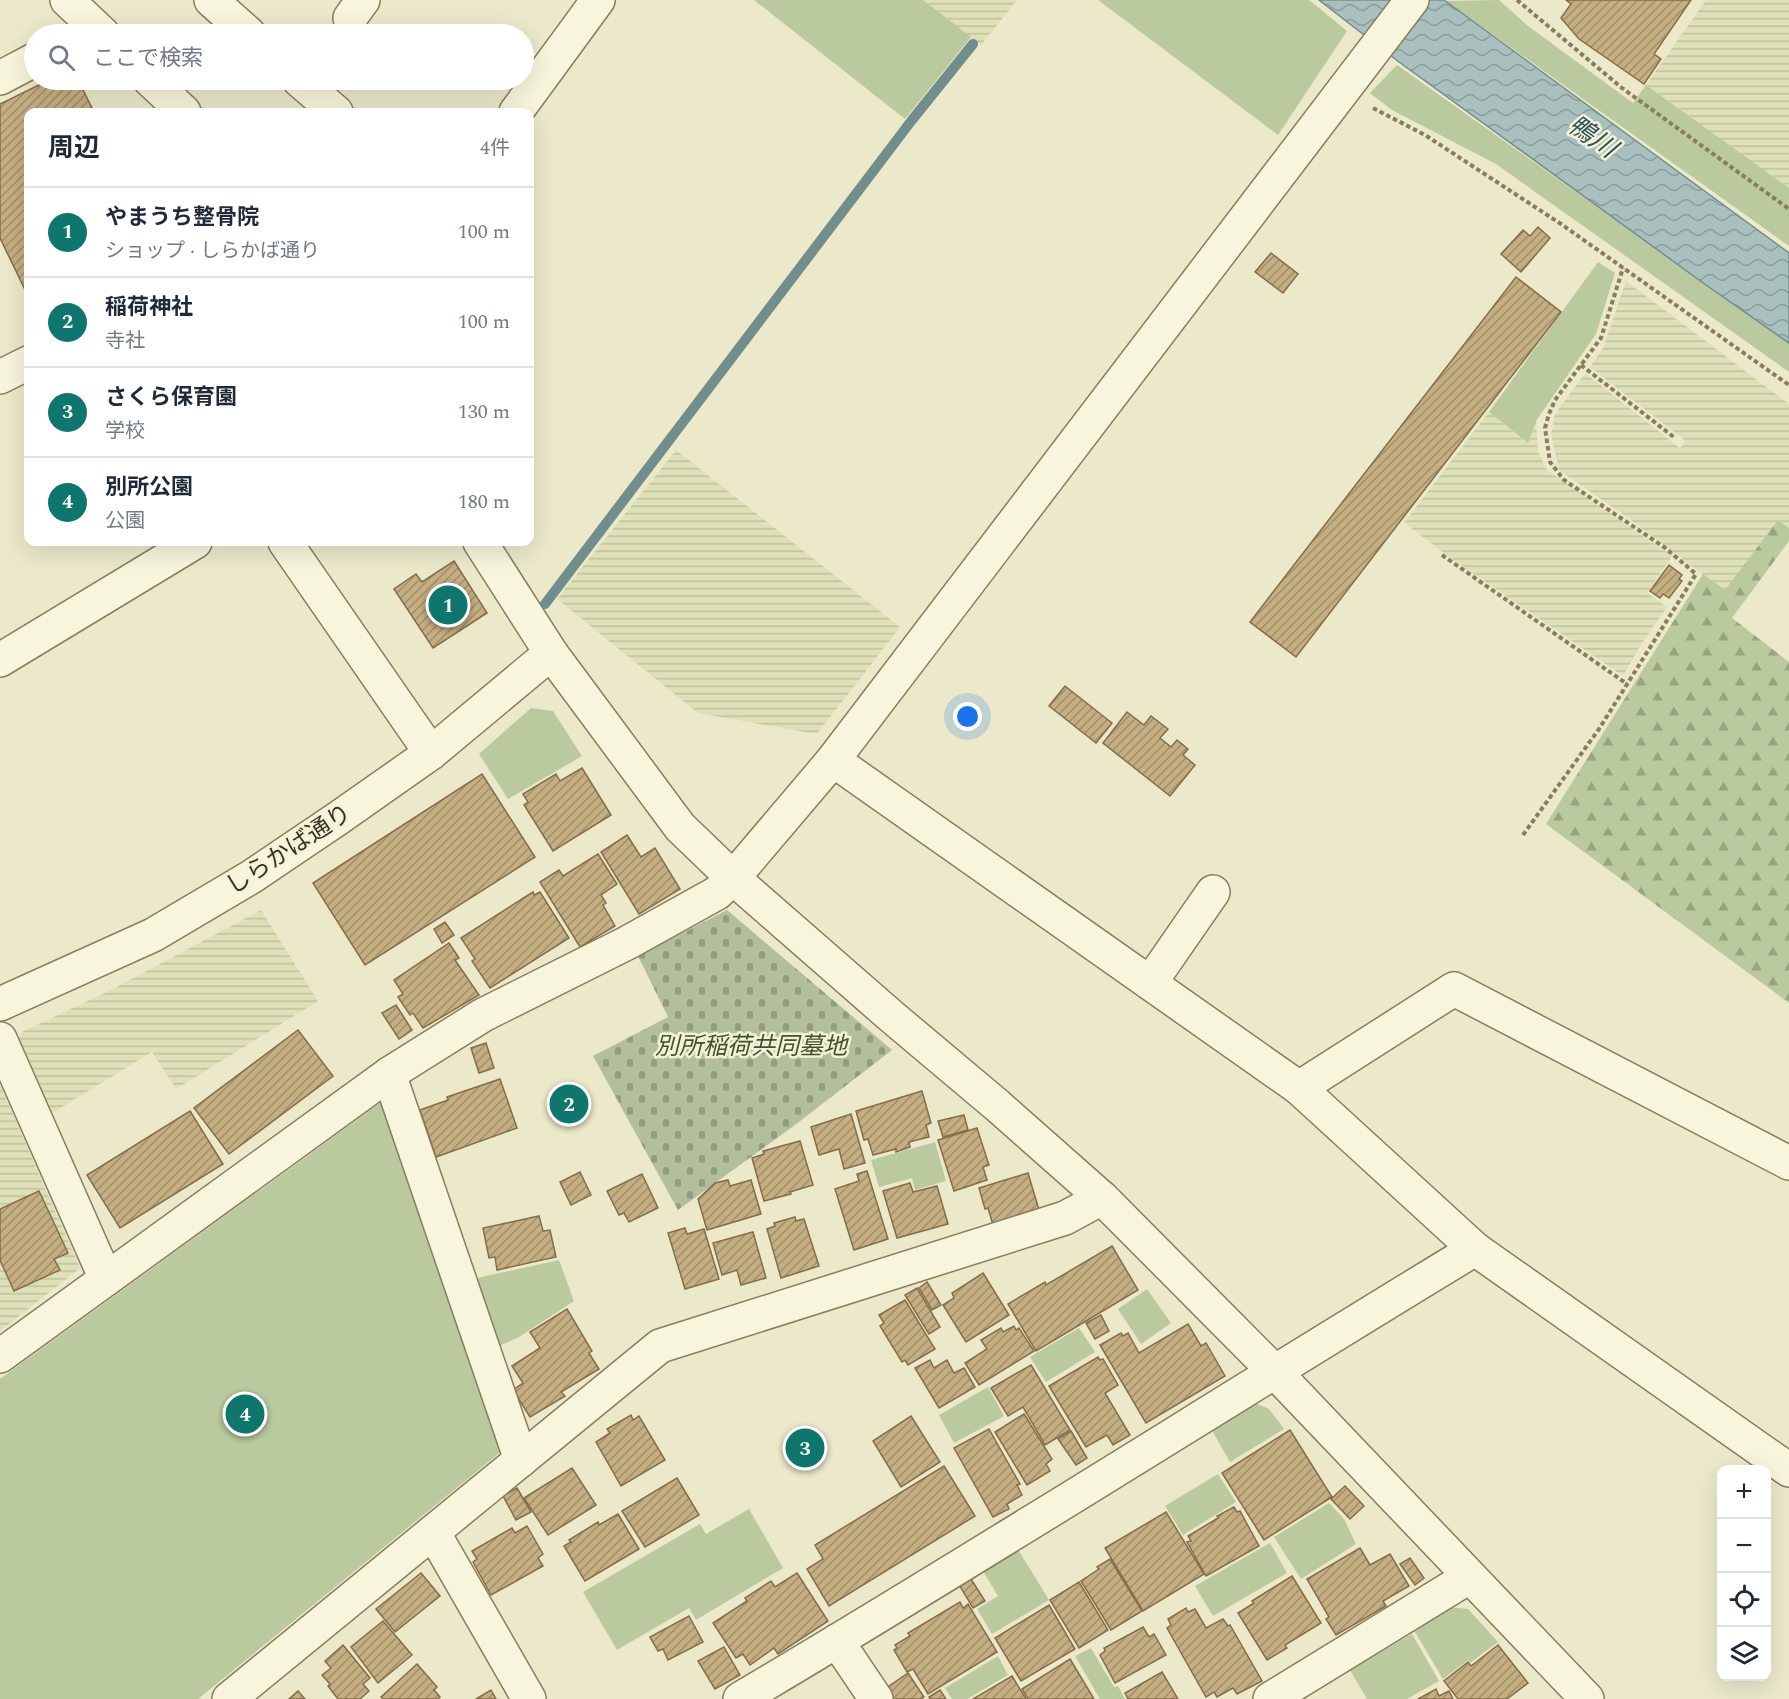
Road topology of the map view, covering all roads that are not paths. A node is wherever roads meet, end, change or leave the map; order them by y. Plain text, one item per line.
1 (67, 0) edge
2 (211, 0) edge
3 (598, 0) edge
4 (1412, 0) edge
5 (87, 24) edge
6 (238, 24) edge
7 (24, 65) edge
8 (0, 78) edge
9 (534, 87) edge
10 (161, 90) edge
11 (311, 90) edge
12 (532, 90) edge
13 (180, 108) edge
14 (331, 108) edge
15 (519, 108) edge
16 (24, 365) edge
17 (0, 377) edge
18 (188, 546) edge
19 (288, 546) edge
20 (483, 546) edge
21 (551, 653) junction
22 (0, 660) edge
23 (431, 753) junction
24 (833, 760) junction
25 (733, 878) junction
26 (1213, 892) dead end
27 (1150, 983) junction
28 (0, 1004) edge
29 (0, 1039) edge
30 (389, 1074) junction
31 (1299, 1088) junction
32 (1789, 1162) edge
33 (1102, 1198) junction
34 (1475, 1249) junction
35 (106, 1279) junction
36 (0, 1356) edge
37 (1274, 1371) junction
38 (521, 1460) junction
39 (1789, 1470) edge
40 (433, 1532) junction
41 (1469, 1577) junction
42 (837, 1641) junction
43 (229, 1699) edge
44 (529, 1699) edge
45 (740, 1699) edge
46 (876, 1699) edge
47 (1270, 1699) edge
48 (1587, 1699) edge

1 - 5 street
2 - 6 street
3 - 9 street
4 - 24 street
7 - 8 street
10 - 13 street
11 - 14 street
12 - 15 street
16 - 17 street
18 - 22 street
19 - 23 street
20 - 21 street
21 - 23 street, しらかば通り
21 - 25 street
23 - 28 street, しらかば通り
24 - 25 street
24 - 27 street
25 - 30 street
25 - 33 street
26 - 27 street
27 - 31 street
29 - 35 street
30 - 35 street
30 - 38 street
31 - 32 street
31 - 34 street
33 - 37 street
33 - 38 street
34 - 37 street
34 - 39 street
35 - 36 street
37 - 41 street
37 - 42 street
38 - 40 street
40 - 43 street
40 - 44 street
41 - 47 street
41 - 48 street
42 - 45 street
42 - 46 street

